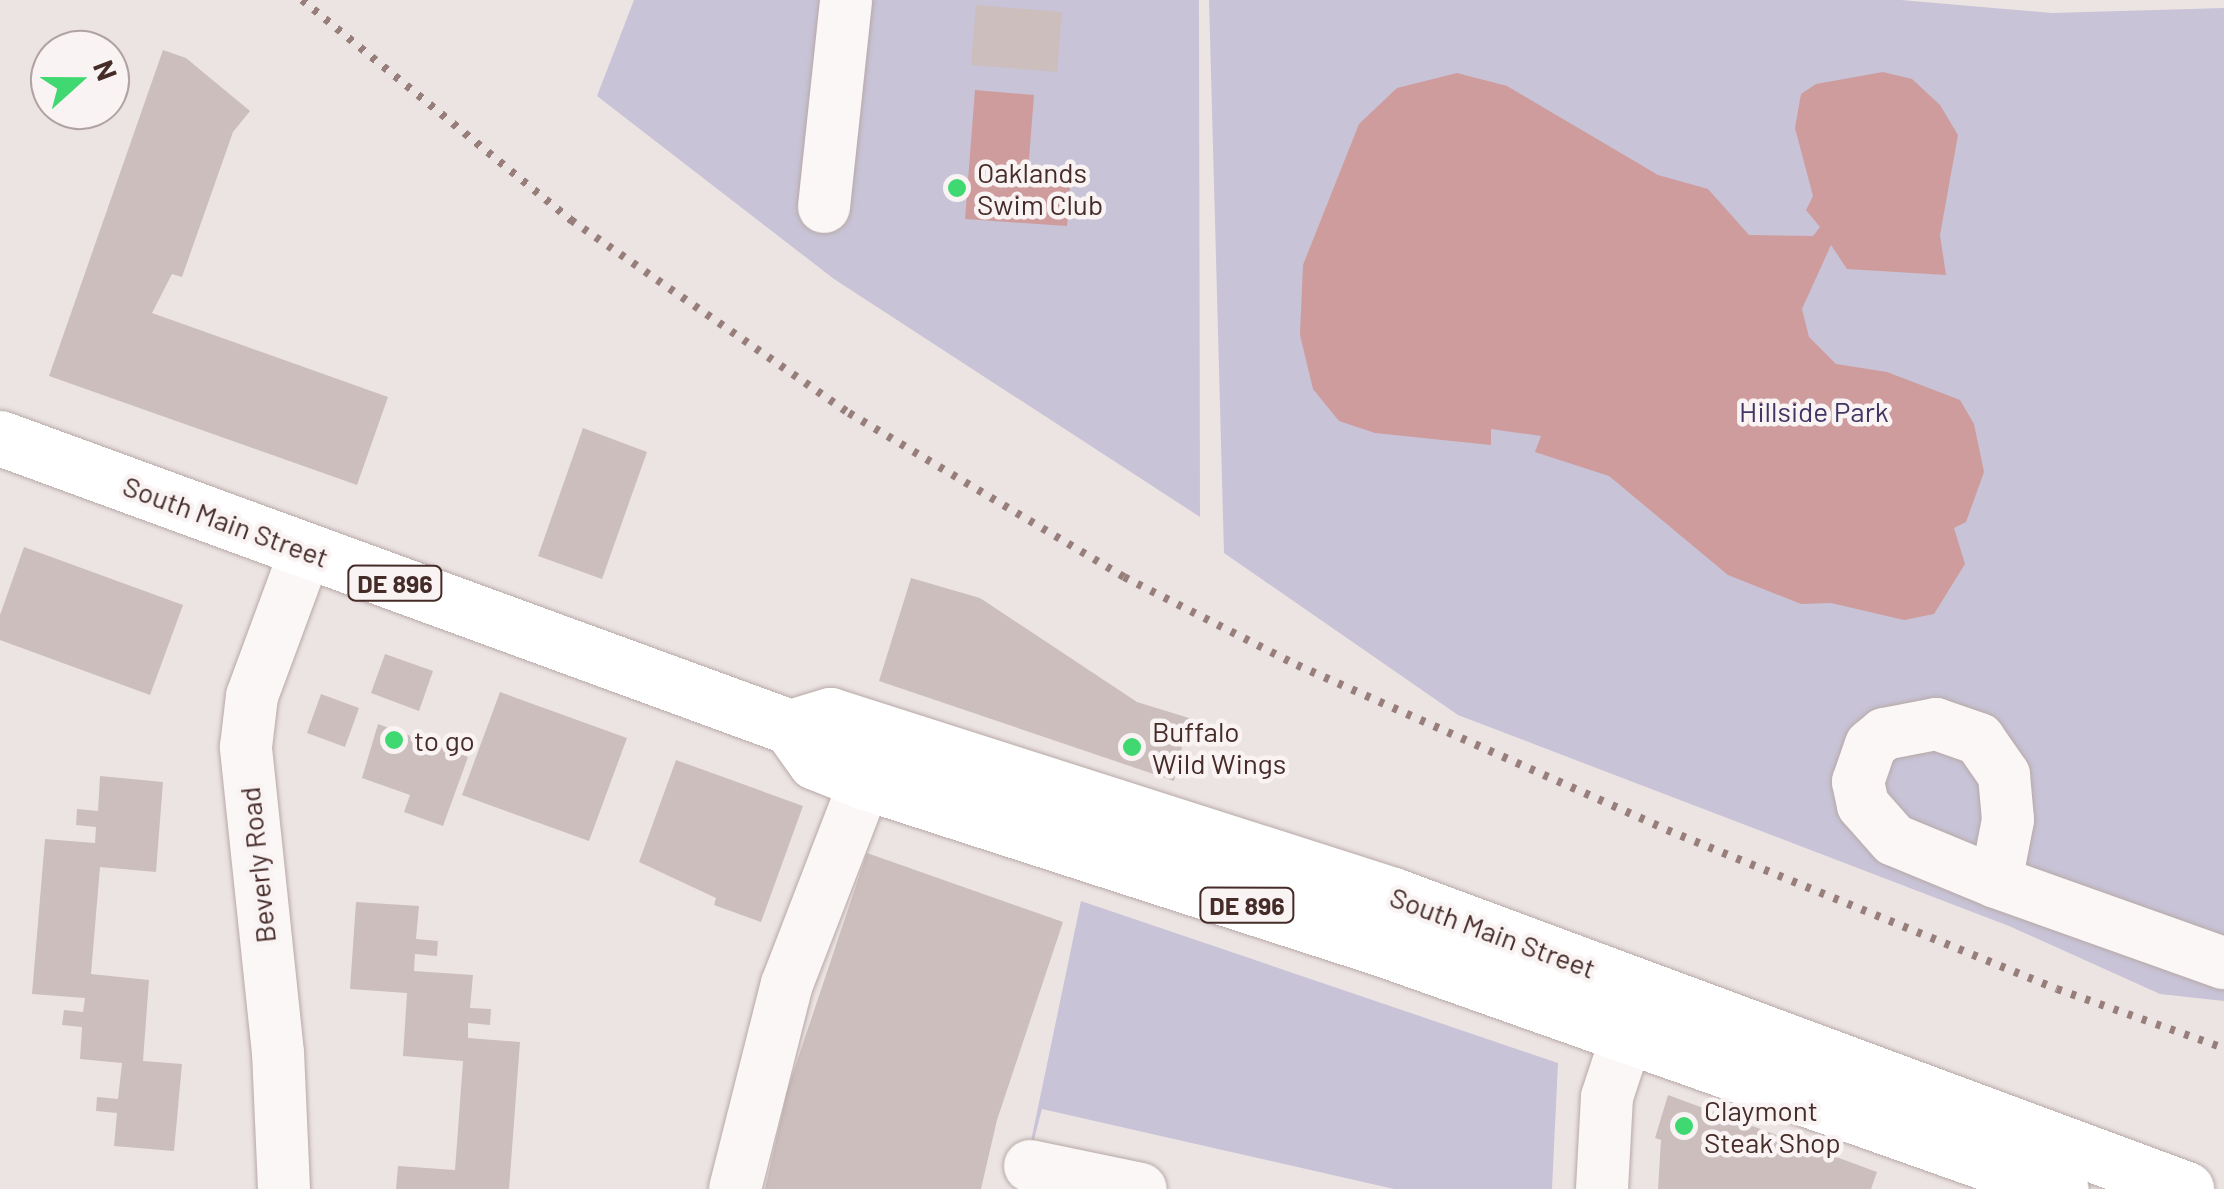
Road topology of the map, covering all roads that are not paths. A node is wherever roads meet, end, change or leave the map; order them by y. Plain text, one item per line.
1 (846, 0) edge
2 (824, 207) dead end
3 (0, 438) edge
4 (306, 550) junction
5 (790, 727) junction
6 (866, 782) junction
7 (1996, 882) dead end
8 (2224, 964) edge
9 (1643, 986) junction
10 (1626, 1037) junction
11 (1030, 1166) dead end
12 (284, 1189) edge
13 (734, 1189) edge
14 (1142, 1189) edge
15 (1602, 1189) edge
16 (2061, 1189) edge
17 (2186, 1189) edge

1 - 2 street
3 - 4 main road, South Main Street / DE 896
4 - 5 main road, South Main Street / DE 896
4 - 12 street, Beverly Road
5 - 6 main road, South Main Street / DE 896
5 - 9 main road, South Main Street / DE 896
6 - 10 main road, South Main Street / DE 896
6 - 13 street
7 - 8 street
9 - 10 street
9 - 17 main road, South Main Street / DE 896
10 - 15 street
10 - 16 main road, South Main Street / DE 896
11 - 14 street

